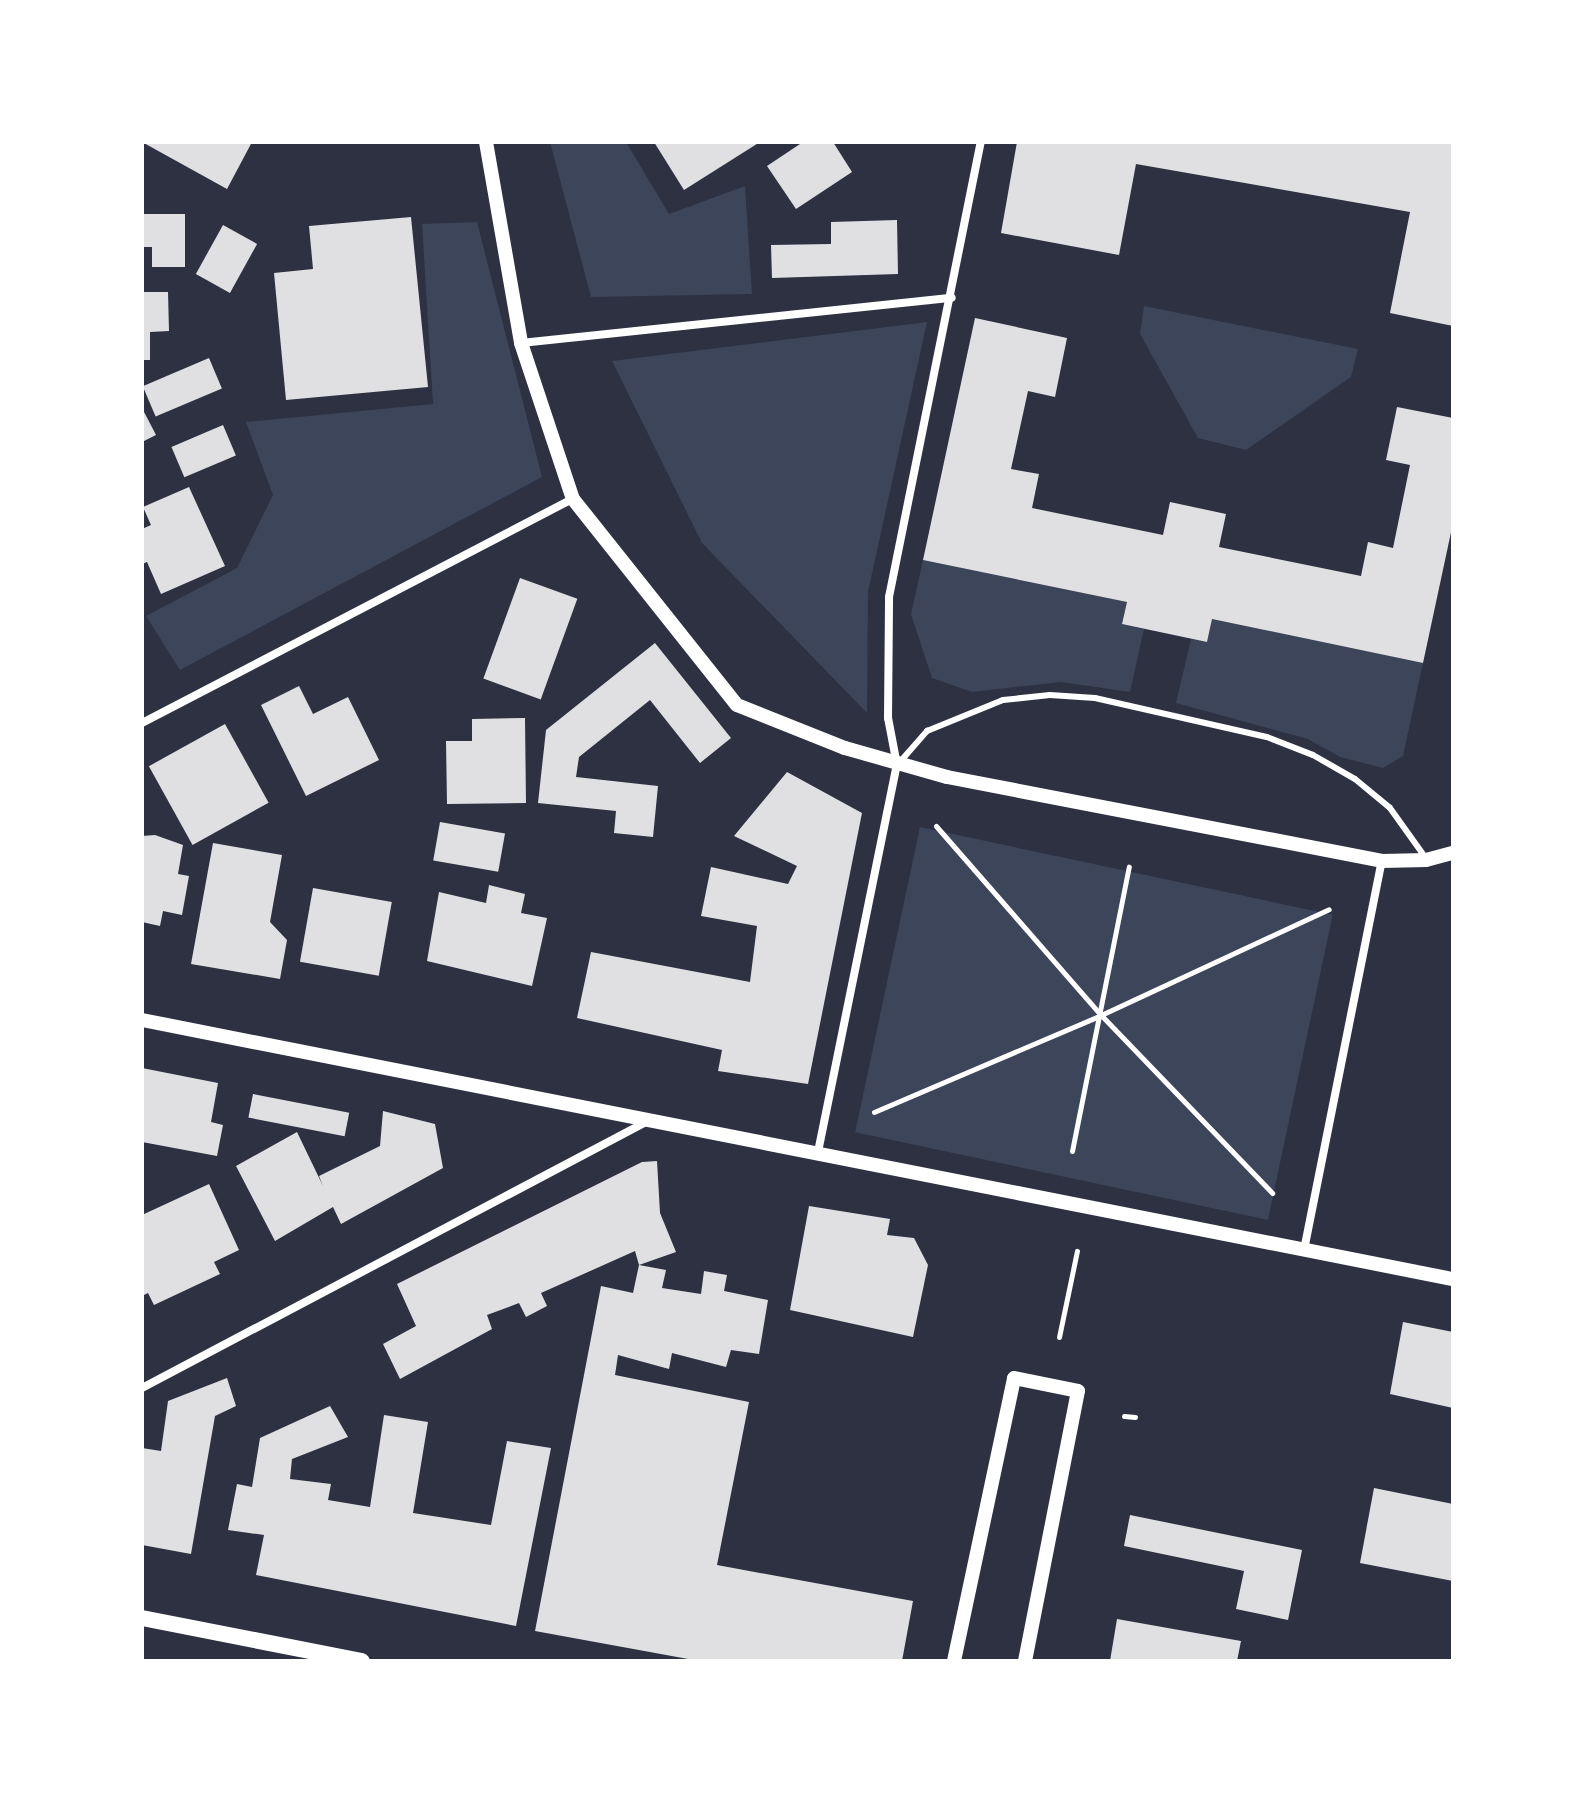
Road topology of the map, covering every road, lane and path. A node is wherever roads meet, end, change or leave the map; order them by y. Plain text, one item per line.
1 (486, 142) edge
2 (981, 142) edge
3 (952, 298) junction
4 (521, 343) junction
5 (573, 499) junction
6 (142, 723) edge
7 (897, 765) junction
8 (936, 826) dead end
9 (1453, 853) edge
10 (1426, 860) junction
11 (1382, 861) junction
12 (1129, 867) dead end
13 (1329, 909) dead end
14 (1101, 1015) junction
15 (142, 1020) edge
16 (874, 1112) dead end
17 (649, 1120) junction
18 (1072, 1151) dead end
19 (818, 1152) junction
20 (1272, 1193) dead end
21 (1304, 1250) junction
22 (1077, 1251) dead end
23 (1453, 1279) edge
24 (1059, 1337) dead end
25 (142, 1388) edge
26 (1124, 1416) dead end
27 (1135, 1417) dead end
28 (142, 1618) edge
29 (362, 1661) edge
30 (954, 1661) edge
31 (1025, 1661) edge

1 - 4 street
2 - 3 street
3 - 4 street
3 - 7 street
4 - 5 street
5 - 6 street
5 - 7 street
7 - 10 lane
7 - 11 street
7 - 19 street
8 - 14 path
9 - 10 street
10 - 11 street
11 - 21 street
12 - 14 path
13 - 14 path
14 - 16 path
14 - 18 path
14 - 20 path
15 - 17 street
17 - 19 street
17 - 25 street
19 - 21 street
21 - 23 street
22 - 24 path
26 - 27 path
28 - 29 main road
30 - 31 street

